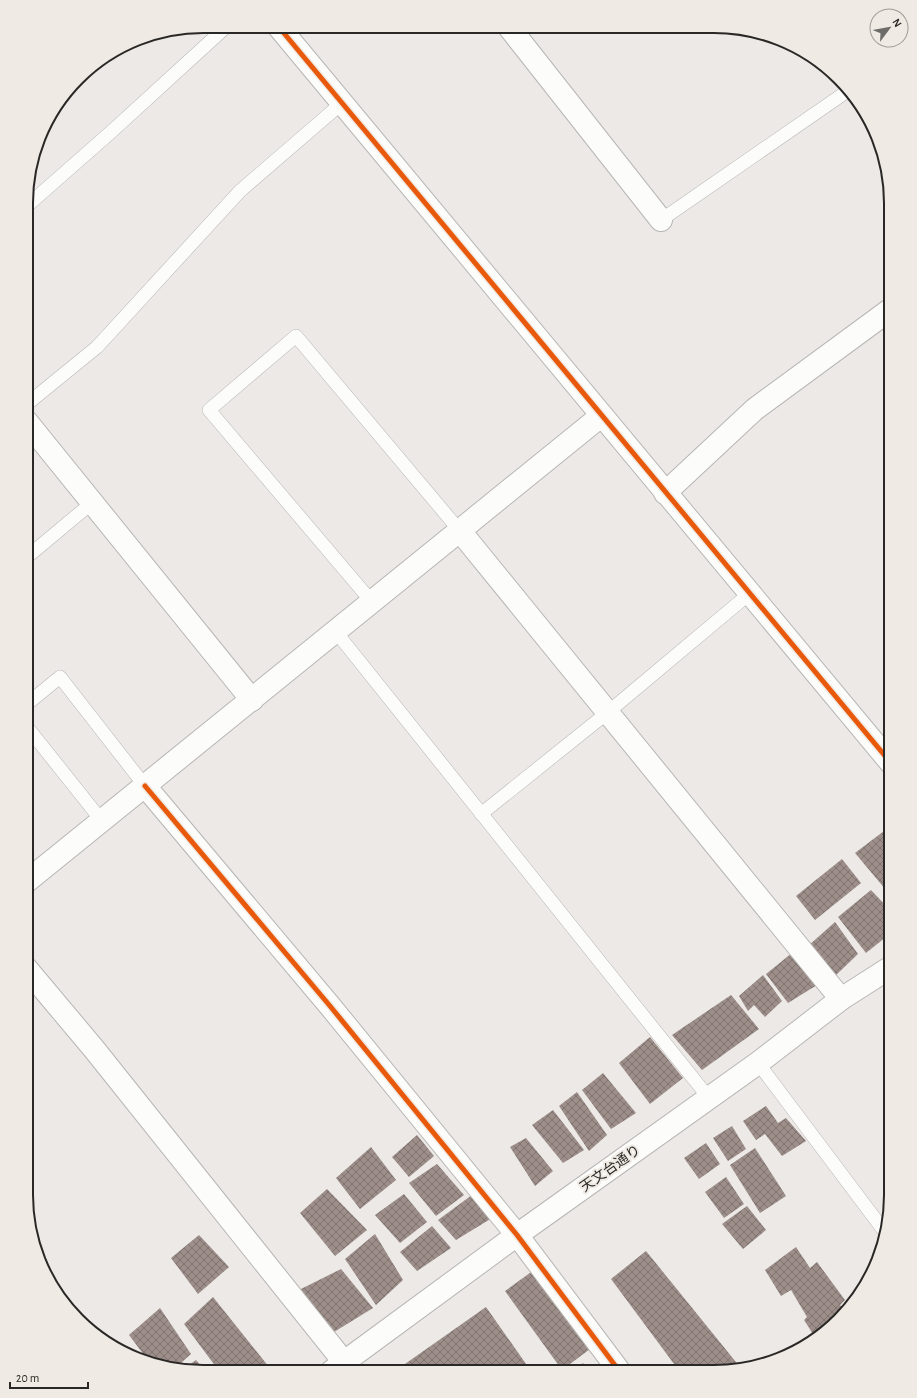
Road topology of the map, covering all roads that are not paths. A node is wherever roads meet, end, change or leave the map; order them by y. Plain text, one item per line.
1 (219, 33) edge
2 (284, 33) edge
3 (514, 33) edge
4 (844, 93) edge
5 (342, 103) junction
6 (33, 201) edge
7 (661, 220) joint
8 (884, 314) edge
9 (33, 399) edge
10 (601, 416) junction
11 (33, 429) edge
12 (665, 493) junction
13 (92, 502) junction
14 (460, 531) junction
15 (33, 552) edge
16 (749, 594) junction
17 (372, 602) junction
18 (336, 632) junction
19 (33, 699) edge
20 (252, 700) junction
21 (607, 713) junction
22 (33, 735) edge
23 (884, 755) edge
24 (145, 786) junction
25 (482, 814) junction
26 (102, 821) junction
27 (33, 876) edge
28 (884, 972) edge
29 (33, 976) edge
30 (841, 999) junction
31 (758, 1063) junction
32 (709, 1098) junction
33 (881, 1226) edge
34 (517, 1234) junction
35 (336, 1365) edge
36 (341, 1365) edge
37 (615, 1365) edge

1 - 6 lane
2 - 5 street
3 - 7 street
4 - 7 lane
5 - 9 lane
5 - 10 street
8 - 12 street
10 - 12 street
10 - 14 street
11 - 13 street
12 - 16 street
13 - 15 lane
13 - 20 street
14 - 17 street
14 - 17 lane
14 - 21 street
16 - 21 lane
16 - 23 street
17 - 18 street
18 - 20 street
18 - 25 lane
19 - 24 lane
20 - 24 street
21 - 25 lane
21 - 30 street
22 - 26 lane
24 - 26 street
24 - 34 street
25 - 32 lane
26 - 27 street
28 - 30 street, 天文台通り
29 - 35 street
30 - 31 street, 天文台通り
31 - 32 street, 天文台通り
31 - 33 lane
32 - 34 street, 天文台通り
34 - 36 street, 天文台通り
34 - 37 street

